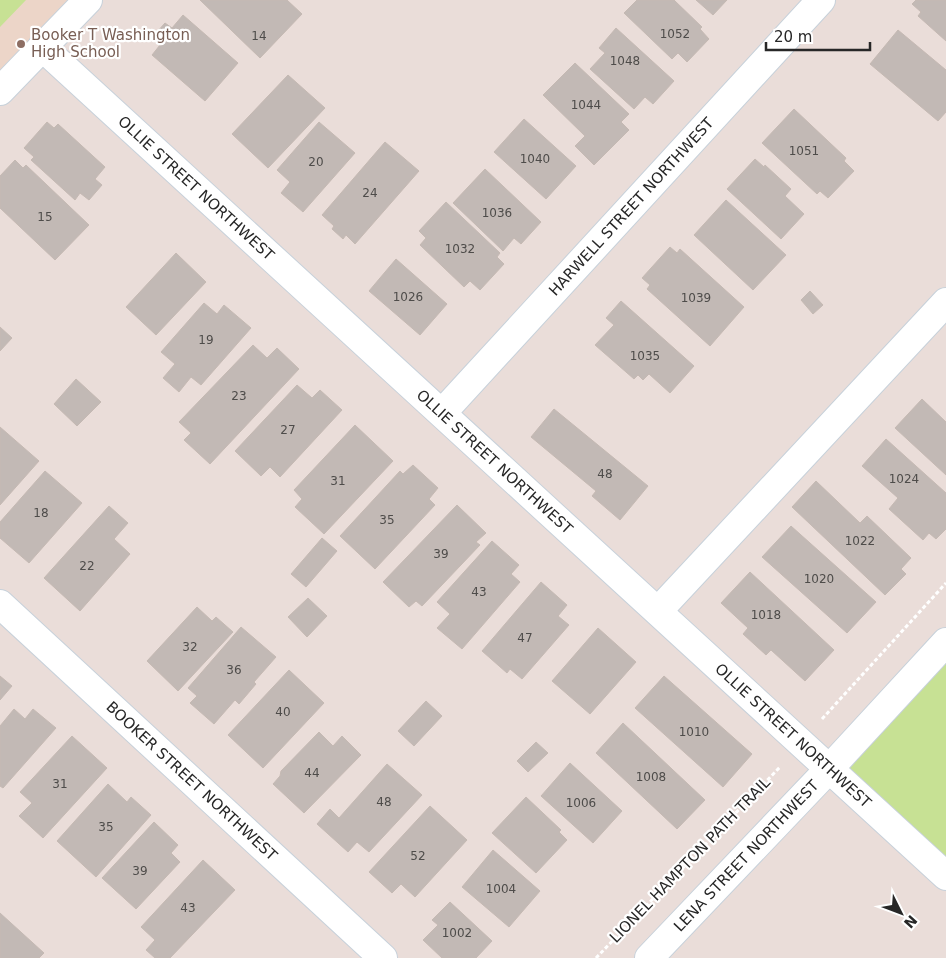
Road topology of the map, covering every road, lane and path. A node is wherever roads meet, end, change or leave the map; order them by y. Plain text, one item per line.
1 (88, 0) edge
2 (821, 0) edge
3 (42, 47) junction
4 (0, 91) edge
5 (946, 302) edge
6 (442, 413) junction
7 (946, 583) edge
8 (0, 604) edge
9 (658, 611) junction
10 (946, 642) edge
11 (820, 721) dead end
12 (784, 762) dead end
13 (829, 769) junction
14 (946, 876) edge
15 (383, 958) edge
16 (596, 958) edge
17 (649, 958) edge

1 - 3 street
2 - 6 street, HARWELL STREET NORTHWEST
3 - 4 street
3 - 6 street, OLLIE STREET NORTHWEST
5 - 9 street
6 - 9 street, OLLIE STREET NORTHWEST
7 - 11 path
8 - 15 street, BOOKER STREET NORTHWEST
9 - 13 street, OLLIE STREET NORTHWEST
10 - 13 street, LENA STREET NORTHWEST
12 - 16 path, LIONEL HAMPTON PATH TRAIL
13 - 14 street, OLLIE STREET NORTHWEST
13 - 17 street, LENA STREET NORTHWEST

